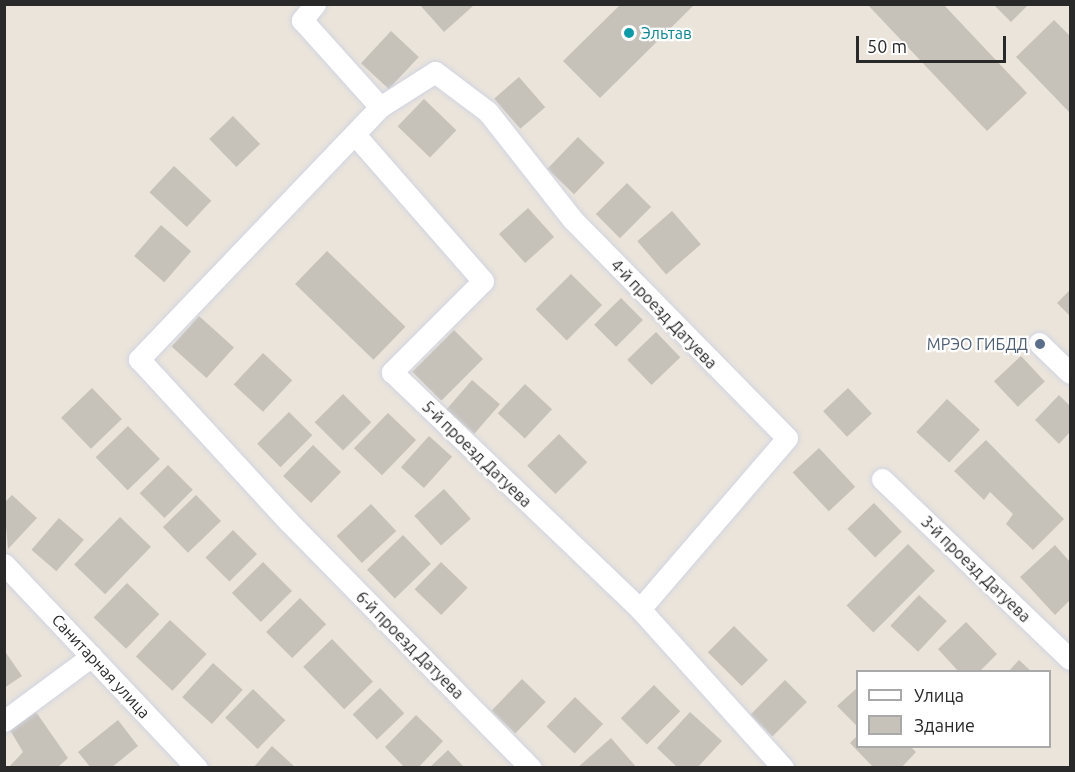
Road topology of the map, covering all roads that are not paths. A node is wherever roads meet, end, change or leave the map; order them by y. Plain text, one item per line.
1 (315, 4) edge
2 (380, 107) junction
3 (357, 137) junction
4 (1039, 343) dead end
5 (1071, 373) edge
6 (882, 479) dead end
7 (4, 564) edge
8 (640, 609) junction
9 (92, 656) junction
10 (1071, 659) edge
11 (4, 721) edge
12 (197, 768) edge
13 (531, 768) edge
14 (783, 768) edge

1 - 2 street
2 - 3 street
2 - 8 street, 4-й проезд Датуева
3 - 8 street, 5-й проезд Датуева
3 - 13 street, 6-й проезд Датуева
4 - 5 street
6 - 10 street, 3-й проезд Датуева
7 - 9 street, Санитарная улица
8 - 14 street, 5-й проезд Датуева
9 - 11 street
9 - 12 street, Санитарная улица

